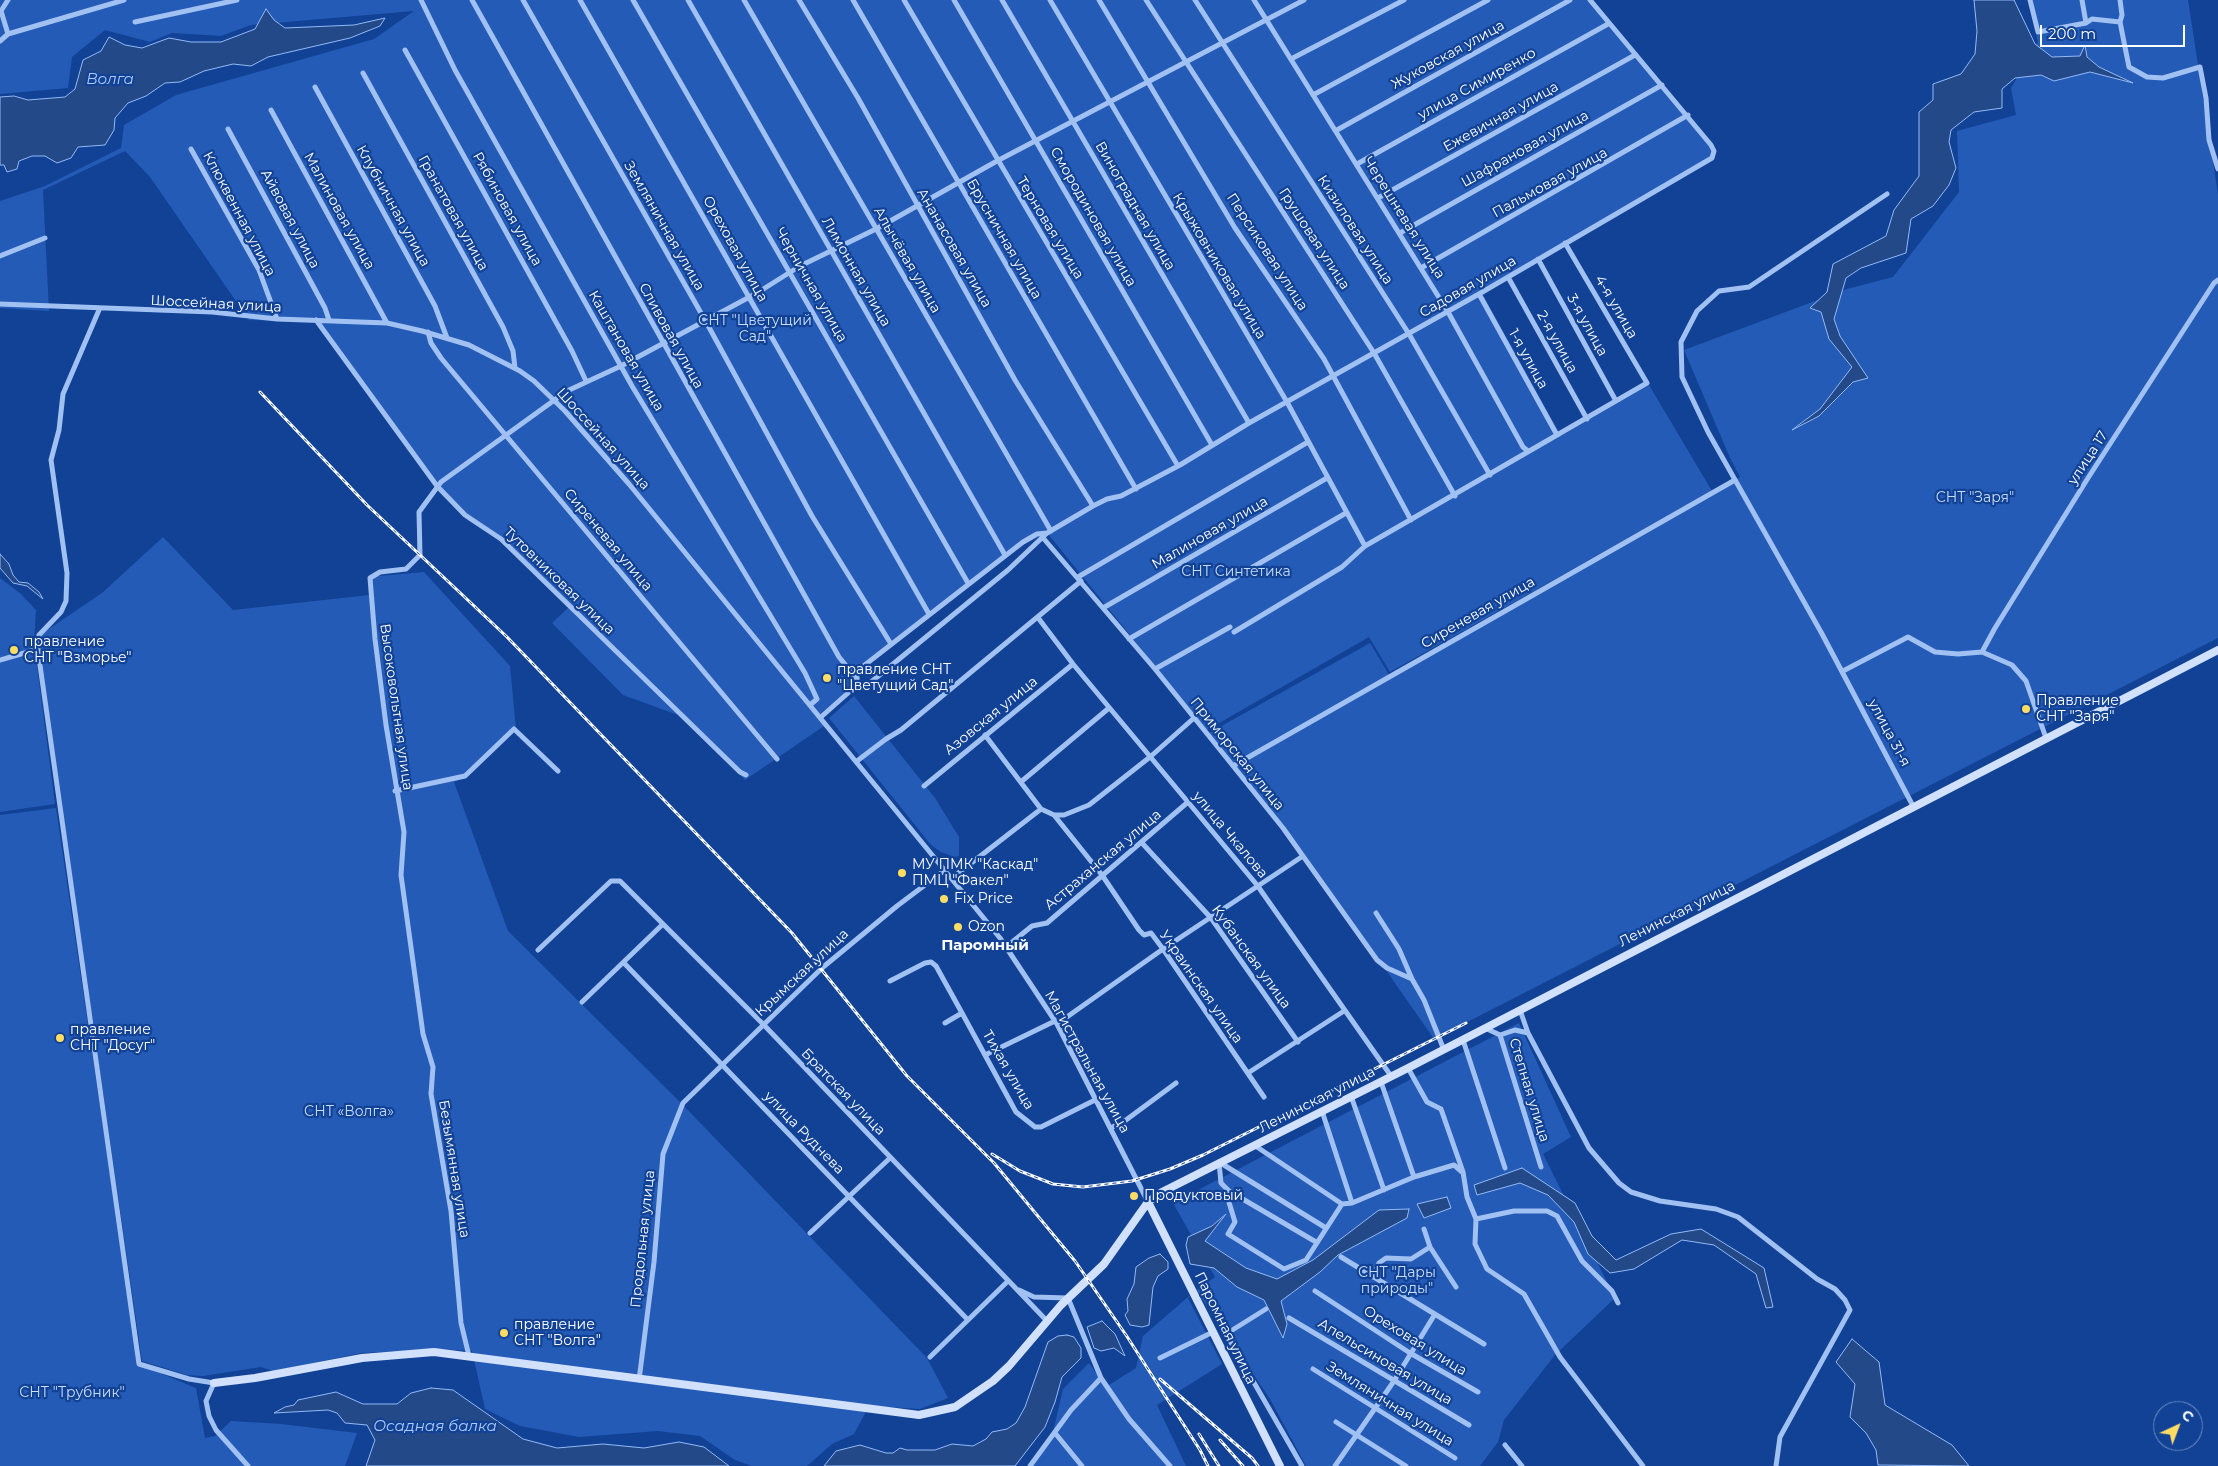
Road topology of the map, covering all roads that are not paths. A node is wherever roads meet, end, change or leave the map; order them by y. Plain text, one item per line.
1 (8, 0) edge
2 (124, 0) edge
3 (237, 0) edge
4 (421, 0) edge
5 (472, 0) edge
6 (523, 0) edge
7 (580, 0) edge
8 (633, 0) edge
9 (688, 0) edge
10 (744, 0) edge
11 (799, 0) edge
12 (853, 0) edge
13 (904, 0) edge
14 (954, 0) edge
15 (1002, 0) edge
16 (1050, 0) edge
17 (1099, 0) edge
18 (1146, 0) edge
19 (1195, 0) edge
20 (1254, 0) edge
21 (1304, 0) edge
22 (1404, 0) edge
23 (1488, 0) edge
24 (1570, 0) edge
25 (1590, 0) edge
26 (2030, 0) edge
27 (2082, 0) edge
28 (2120, 0) edge
29 (1266, 20) junction
30 (135, 22) dead end
31 (2120, 22) junction
32 (2086, 23) junction
33 (1608, 24) junction
34 (8, 34) junction
35 (0, 41) edge
36 (1222, 44) junction
37 (404, 50) dead end
38 (1635, 55) junction
39 (1291, 59) junction
40 (1186, 63) junction
41 (363, 73) dead end
42 (1148, 81) junction
43 (1662, 84) junction
44 (315, 87) dead end
45 (1313, 94) junction
46 (1109, 102) junction
47 (271, 110) dead end
48 (1688, 115) junction
49 (1073, 122) junction
50 (228, 128) dead end
51 (1337, 130) junction
52 (1036, 141) junction
53 (191, 149) dead end
54 (997, 161) junction
55 (1357, 164) junction
56 (2218, 169) edge
57 (958, 182) junction
58 (1887, 194) dead end
59 (1378, 198) junction
60 (916, 205) junction
61 (876, 229) junction
62 (1400, 233) junction
63 (44, 238) dead end
64 (1565, 243) junction
65 (830, 251) junction
66 (0, 256) edge
67 (1538, 259) junction
68 (1421, 268) junction
69 (790, 271) junction
70 (1508, 277) junction
71 (2218, 280) edge
72 (1479, 294) junction
73 (748, 297) junction
74 (0, 304) edge
75 (99, 310) junction
76 (1448, 312) junction
77 (277, 319) junction
78 (316, 320) junction
79 (329, 320) junction
80 (705, 320) junction
81 (387, 323) junction
82 (428, 332) junction
83 (1409, 334) junction
84 (447, 338) junction
85 (663, 344) junction
86 (1374, 353) junction
87 (621, 366) junction
88 (515, 368) junction
89 (1332, 378) junction
90 (586, 381) junction
91 (556, 401) junction
92 (1616, 401) junction
93 (1287, 402) junction
94 (1587, 419) junction
95 (1249, 423) junction
96 (1557, 435) junction
97 (507, 436) junction
98 (1308, 442) junction
99 (1212, 445) junction
100 (1528, 452) junction
101 (1178, 466) junction
102 (1490, 475) junction
103 (1327, 478) junction
104 (1735, 480) junction
105 (437, 486) junction
106 (1136, 489) junction
107 (1455, 496) junction
108 (1093, 506) junction
109 (1346, 513) junction
110 (1411, 520) junction
111 (1051, 531) junction
112 (1044, 539) junction
113 (1365, 546) junction
114 (1004, 555) junction
115 (1079, 579) junction
116 (968, 583) junction
117 (1103, 608) junction
118 (929, 614) junction
119 (1039, 619) junction
120 (1230, 627) dead end
121 (1234, 632) dead end
122 (1129, 638) junction
123 (891, 644) junction
124 (38, 649) junction
125 (2218, 650) edge
126 (1982, 652) junction
127 (0, 660) edge
128 (1073, 664) junction
129 (1155, 669) junction
130 (1842, 671) junction
131 (857, 682) junction
132 (810, 705) junction
133 (1109, 708) junction
134 (821, 717) junction
135 (1194, 718) junction
136 (829, 727) joint
137 (985, 735) junction
138 (2046, 738) junction
139 (1150, 757) junction
140 (777, 759) dead end
141 (857, 761) junction
142 (1233, 766) junction
143 (558, 771) dead end
144 (746, 775) dead end
145 (1022, 782) junction
146 (924, 786) dead end
147 (395, 791) junction
148 (1188, 802) junction
149 (1913, 806) junction
150 (1041, 809) junction
151 (1054, 815) junction
152 (404, 838) joint
153 (1142, 843) junction
154 (1304, 856) junction
155 (945, 870) junction
156 (1102, 875) junction
157 (952, 878) junction
158 (1257, 884) junction
159 (1376, 913) dead end
160 (1211, 918) junction
161 (663, 924) junction
162 (1006, 947) junction
163 (1163, 949) junction
164 (538, 950) dead end
165 (624, 963) junction
166 (1412, 979) junction
167 (890, 981) dead end
168 (582, 1002) dead end
169 (1520, 1010) junction
170 (1344, 1011) junction
171 (962, 1013) junction
172 (1056, 1022) junction
173 (945, 1023) dead end
174 (763, 1024) junction
175 (1485, 1028) junction
176 (1528, 1033) junction
177 (1500, 1035) junction
178 (1463, 1040) junction
179 (1298, 1042) junction
180 (1444, 1050) junction
181 (985, 1056) junction
182 (722, 1064) junction
183 (1408, 1068) junction
184 (1248, 1073) junction
185 (1391, 1076) junction
186 (1176, 1082) dead end
187 (1381, 1082) junction
188 (1351, 1096) junction
189 (1264, 1097) dead end
190 (1097, 1099) junction
191 (683, 1103) joint
192 (1322, 1111) junction
193 (1111, 1128) junction
194 (1254, 1145) junction
195 (890, 1158) junction
196 (1219, 1162) junction
197 (1541, 1167) dead end
198 (1505, 1168) dead end
199 (1462, 1172) junction
200 (1414, 1177) junction
201 (1384, 1190) junction
202 (1229, 1191) junction
203 (849, 1196) junction
204 (1148, 1202) junction
205 (1352, 1203) junction
206 (1342, 1204) junction
207 (1476, 1218) junction
208 (1326, 1228) junction
209 (1424, 1229) dead end
210 (810, 1233) dead end
211 (1316, 1242) junction
212 (1430, 1247) junction
213 (1341, 1257) dead end
214 (1373, 1277) junction
215 (1008, 1281) junction
216 (1456, 1287) dead end
217 (1016, 1289) junction
218 (1315, 1291) dead end
219 (1068, 1298) junction
220 (1618, 1303) dead end
221 (1266, 1309) dead end
222 (1435, 1314) junction
223 (1289, 1318) dead end
224 (968, 1320) junction
225 (1047, 1320) junction
226 (1213, 1332) junction
227 (1484, 1344) dead end
228 (1410, 1353) junction
229 (469, 1356) junction
230 (930, 1357) dead end
231 (1160, 1358) dead end
232 (1312, 1369) dead end
233 (1101, 1378) junction
234 (639, 1380) junction
235 (1394, 1381) junction
236 (214, 1383) junction
237 (1478, 1392) dead end
238 (1374, 1408) junction
239 (1336, 1422) dead end
240 (1469, 1425) dead end
241 (1055, 1433) junction
242 (1356, 1435) junction
243 (1505, 1445) dead end
244 (1455, 1458) dead end
245 (1338, 1465) edge
246 (248, 1466) edge
247 (1030, 1466) edge
248 (1082, 1466) edge
249 (1170, 1466) edge
250 (1280, 1466) edge
251 (1302, 1466) edge
252 (1406, 1466) edge
253 (1522, 1466) edge
254 (1643, 1466) edge
255 (1776, 1466) edge

1 - 34 street
2 - 34 street
3 - 30 street
4 - 87 street, Каштановая улица
5 - 85 street, Сливовая улица
6 - 80 street, Земляничная улица
7 - 73 street, Ореховая улица
8 - 69 street, Черничная улица
9 - 65 street, Лимонная улица
10 - 61 street, Алычёвая улица
11 - 60 street, Ананасовая улица
12 - 57 street, Брусничная улица
13 - 54 street, Терновая улица
14 - 52 street, Смородиновая улица
15 - 49 street, Виноградная улица
16 - 46 street, Крыжовниковая улица
17 - 42 street, Персиковая улица
18 - 40 street, Грушовая улица
19 - 36 street, Кизиловая улица
20 - 29 street, Черешневая улица
21 - 29 street
22 - 39 street
23 - 45 street
24 - 51 street, Жуковская улица
25 - 33 street, Садовая улица
26 - 32 street
27 - 32 street
28 - 31 street
29 - 36 street
29 - 39 street, Черешневая улица
31 - 32 street
31 - 56 street
33 - 38 street, Садовая улица
33 - 55 street, улица Симиренко
34 - 35 street
36 - 40 street
36 - 83 street, Кизиловая улица
37 - 90 street, Рябиновая улица
38 - 43 street, Садовая улица
38 - 59 street, Ежевичная улица
39 - 45 street, Черешневая улица
40 - 42 street
40 - 86 street, Грушовая улица
41 - 88 street, Гранатовая улица
42 - 46 street
42 - 89 street, Персиковая улица
43 - 48 street, Садовая улица
43 - 62 street, Шафрановая улица
44 - 84 street, Клубничная улица
45 - 51 street, Черешневая улица
46 - 49 street
46 - 93 street, Крыжовниковая улица
47 - 81 street, Малиновая улица
48 - 64 street, Садовая улица
48 - 68 street, Пальмовая улица
49 - 52 street
49 - 95 street, Виноградная улица
50 - 79 street, Айвовая улица
51 - 55 street, Черешневая улица
52 - 54 street
52 - 99 street, Смородиновая улица
53 - 77 street, Клюквенная улица
54 - 57 street
54 - 101 street, Терновая улица
55 - 59 street, Черешневая улица
57 - 60 street
57 - 106 street, Брусничная улица
58 - 104 street, улица 31-я
59 - 62 street, Черешневая улица
60 - 61 street
60 - 108 street, Ананасовая улица
61 - 65 street
61 - 111 street, Алычёвая улица
62 - 68 street, Черешневая улица
63 - 66 street
64 - 67 street, Садовая улица
64 - 92 street, 4-я улица
65 - 69 street
65 - 114 street, Лимонная улица
67 - 70 street, Садовая улица
67 - 92 street, 3-я улица
68 - 76 street, Черешневая улица
69 - 73 street
69 - 116 street, Черничная улица
70 - 72 street, Садовая улица
70 - 94 street, 2-я улица
71 - 126 street, улица 17
72 - 76 street, Садовая улица
72 - 96 street, 1-я улица
73 - 80 street
73 - 118 street, Ореховая улица
74 - 75 street, Шоссейная улица
75 - 77 street, Шоссейная улица
75 - 124 street
76 - 83 street, Садовая улица
76 - 100 street, Черешневая улица
77 - 78 street, Шоссейная улица
78 - 79 street, Шоссейная улица
78 - 105 street, Тутовниковая улица
79 - 81 street, Шоссейная улица
80 - 85 street
80 - 123 street, Земляничная улица
81 - 82 street, Шоссейная улица
82 - 84 street, Шоссейная улица
82 - 97 street, Сиреневая улица
83 - 86 street, Садовая улица
83 - 102 street, Кизиловая улица
84 - 88 street, Шоссейная улица
85 - 87 street
85 - 131 street, Сливовая улица
86 - 89 street, Садовая улица
86 - 107 street, Грушовая улица
87 - 90 street
87 - 132 street, Каштановая улица
88 - 91 street, Шоссейная улица
89 - 93 street, Садовая улица
89 - 110 street, Персиковая улица
90 - 91 street
91 - 97 street
91 - 132 street, Шоссейная улица
92 - 94 street
93 - 95 street, Садовая улица
93 - 98 street, Крыжовниковая улица
94 - 96 street
95 - 99 street, Садовая улица
96 - 100 street
97 - 105 street
97 - 140 street, Сиреневая улица
98 - 103 street, Крыжовниковая улица
98 - 115 street
99 - 101 street, Садовая улица
100 - 102 street
101 - 106 street, Садовая улица
102 - 107 street
103 - 109 street, Крыжовниковая улица
103 - 117 street, Малиновая улица
104 - 130 street, улица 31-я
104 - 142 street, Сиреневая улица
105 - 144 street, Тутовниковая улица
105 - 147 street, Высоковольтная улица
106 - 108 street, Садовая улица
107 - 110 street
108 - 111 street, Садовая улица
109 - 113 street, Крыжовниковая улица
109 - 122 street
110 - 113 street
111 - 112 street
111 - 114 street, Садовая улица
112 - 115 street, Приморская улица
112 - 131 street
113 - 121 street
114 - 116 street, Садовая улица
115 - 117 street, Приморская улица
115 - 119 street
116 - 118 street, Садовая улица
117 - 122 street, Приморская улица
118 - 123 street, Садовая улица
119 - 128 street, улица Чкалова
119 - 141 street
120 - 129 street
122 - 129 street, Приморская улица
123 - 131 street, Садовая улица
124 - 127 street
124 - 236 street
125 - 138 street, Ленинская улица
126 - 130 street
126 - 138 street
128 - 133 street, улица Чкалова
128 - 137 street, Азовская улица
129 - 135 street, Приморская улица
130 - 149 street, улица 31-я
131 - 134 street
132 - 134 street, Шоссейная улица
133 - 139 street, улица Чкалова
133 - 145 street
134 - 136 street, Шоссейная улица
135 - 139 street
135 - 142 street, Приморская улица
136 - 141 street, Магистральная улица
137 - 145 street
137 - 146 street, Азовская улица
138 - 149 street, Ленинская улица
139 - 148 street, улица Чкалова
139 - 151 street
141 - 155 street, Магистральная улица
142 - 154 street, Приморская улица
143 - 147 street
145 - 150 street
147 - 152 street, Высоковольтная улица
148 - 153 street, Астраханская улица
148 - 158 street, улица Чкалова
149 - 169 street, Ленинская улица
150 - 151 street, Украинская улица
150 - 157 street
151 - 156 street, Украинская улица
152 - 229 street, Безымянная улица
153 - 156 street, Астраханская улица
153 - 160 street, Кубанская улица
154 - 158 street
154 - 166 street, Приморская улица
155 - 157 street, Магистральная улица
155 - 174 street, Крымская улица
156 - 162 street, Астраханская улица
156 - 163 street, Украинская улица
157 - 162 street, Магистральная улица
158 - 160 street
158 - 170 street, улица Чкалова
159 - 166 street
160 - 163 street
160 - 179 street, Кубанская улица
161 - 164 street, Братская улица
161 - 165 street
161 - 174 street, Братская улица
162 - 172 street, Магистральная улица
163 - 172 street
163 - 184 street, Украинская улица
165 - 168 street
165 - 182 street, улица Руднева
166 - 180 street
167 - 171 street, Тихая улица
169 - 175 street, Ленинская улица
169 - 176 street
170 - 179 street
170 - 185 street, улица Чкалова
171 - 173 street
171 - 181 street, Тихая улица
172 - 181 street
172 - 190 street, Магистральная улица
174 - 182 street, Крымская улица
174 - 195 street, Братская улица
175 - 177 street, Степная улица
175 - 178 street, Ленинская улица
176 - 177 street
176 - 255 street
177 - 197 street, Степная улица
178 - 180 street, Ленинская улица
178 - 198 street
179 - 184 street
180 - 183 street, Ленинская улица
181 - 190 street, Тихая улица
182 - 191 street, Крымская улица
182 - 203 street, улица Руднева
183 - 185 street, Ленинская улица
183 - 199 street
184 - 189 street, Украинская улица
185 - 187 street, Ленинская улица
186 - 193 street
187 - 188 street, Ленинская улица
187 - 200 street
188 - 192 street, Ленинская улица
188 - 201 street
190 - 193 street, Магистральная улица
191 - 234 street, Продольная улица
192 - 194 street, Ленинская улица
192 - 205 street
193 - 204 street, Магистральная улица
194 - 196 street, Ленинская улица
194 - 206 street
195 - 203 street
195 - 215 street, Братская улица
196 - 202 street
196 - 204 street, Ленинская улица
196 - 208 street
199 - 200 street
199 - 207 street
200 - 201 street
201 - 205 street
202 - 211 street
202 - 211 street
203 - 210 street
203 - 224 street, улица Руднева
204 - 219 street
204 - 226 street, Паромная улица
205 - 206 street
206 - 208 street
207 - 220 street
207 - 254 street
208 - 211 street
209 - 212 street
212 - 214 street
212 - 216 street
213 - 214 street
214 - 222 street
215 - 217 street, Братская улица
215 - 224 street
217 - 219 street
217 - 225 street, Братская улица
218 - 228 street, Ореховая улица
219 - 225 street
219 - 233 street
221 - 251 street
222 - 227 street
222 - 228 street
223 - 235 street, Апельсиновая улица
224 - 230 street
225 - 234 street
226 - 231 street
226 - 250 street, Паромная улица
228 - 235 street
228 - 237 street, Ореховая улица
229 - 234 street
229 - 236 street
232 - 238 street, Земляничная улица
233 - 241 street
233 - 249 street
235 - 238 street
235 - 240 street, Апельсиновая улица
236 - 246 street
238 - 242 street
238 - 244 street, Земляничная улица
239 - 242 street
241 - 247 street
241 - 248 street
242 - 245 street
242 - 252 street
243 - 253 street

